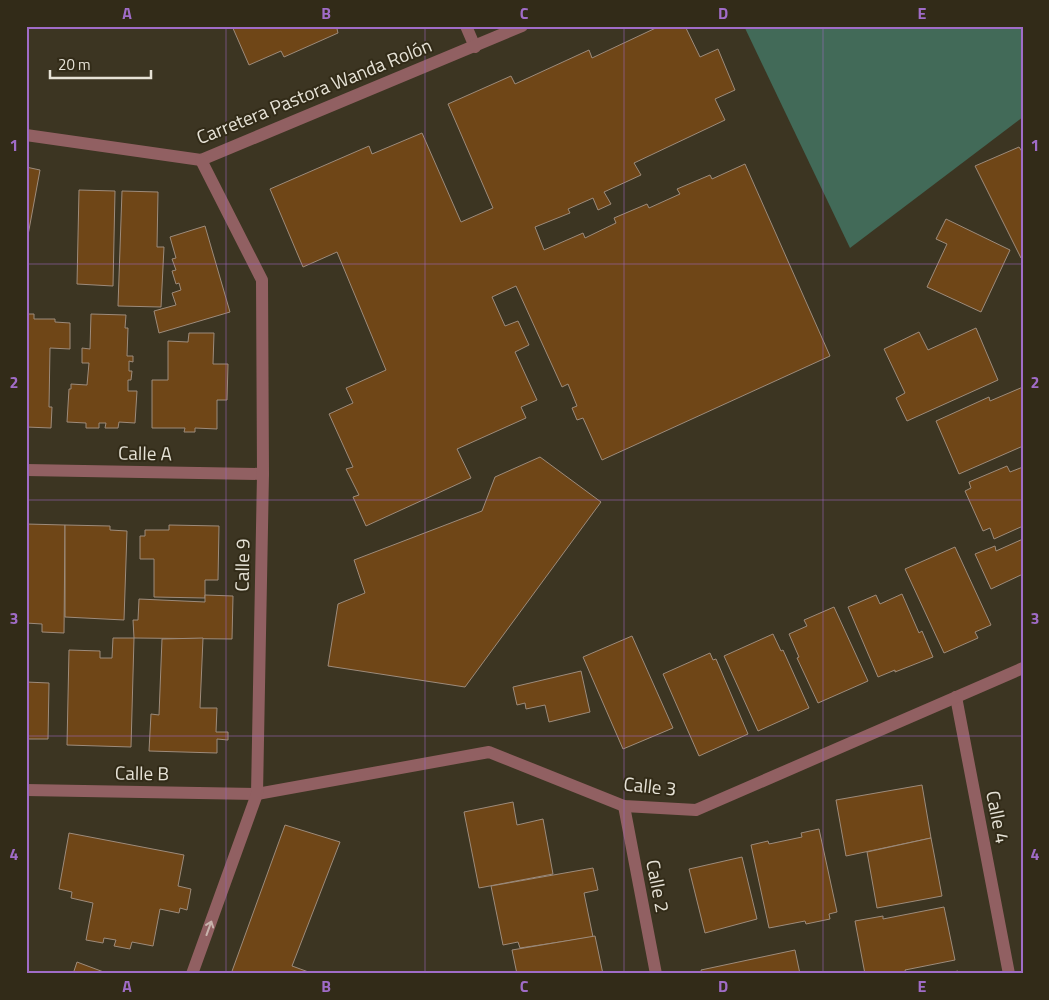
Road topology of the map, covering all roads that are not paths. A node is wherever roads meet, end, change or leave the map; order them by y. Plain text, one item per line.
1 (466, 26) edge
2 (522, 26) edge
3 (475, 47) junction
4 (26, 135) edge
5 (200, 160) junction
6 (26, 470) edge
7 (263, 474) junction
8 (1023, 668) edge
9 (956, 698) junction
10 (26, 790) edge
11 (258, 794) junction
12 (624, 806) junction
13 (192, 974) edge
14 (656, 974) edge
15 (1009, 974) edge

1 - 3 street
2 - 3 street, Carretera Pastora Wanda Rolón
3 - 5 street, Carretera Pastora Wanda Rolón
4 - 5 street, Carretera Pastora Wanda Rolón
5 - 7 street, Calle 9
6 - 7 street, Calle A
7 - 11 street, Calle 9
8 - 9 street, Calle 3
9 - 12 street, Calle 3
9 - 15 street, Calle 4
10 - 11 street, Calle B
11 - 12 street, Calle 3
13 -> 11 street, Calle 9
12 - 14 street, Calle 2

